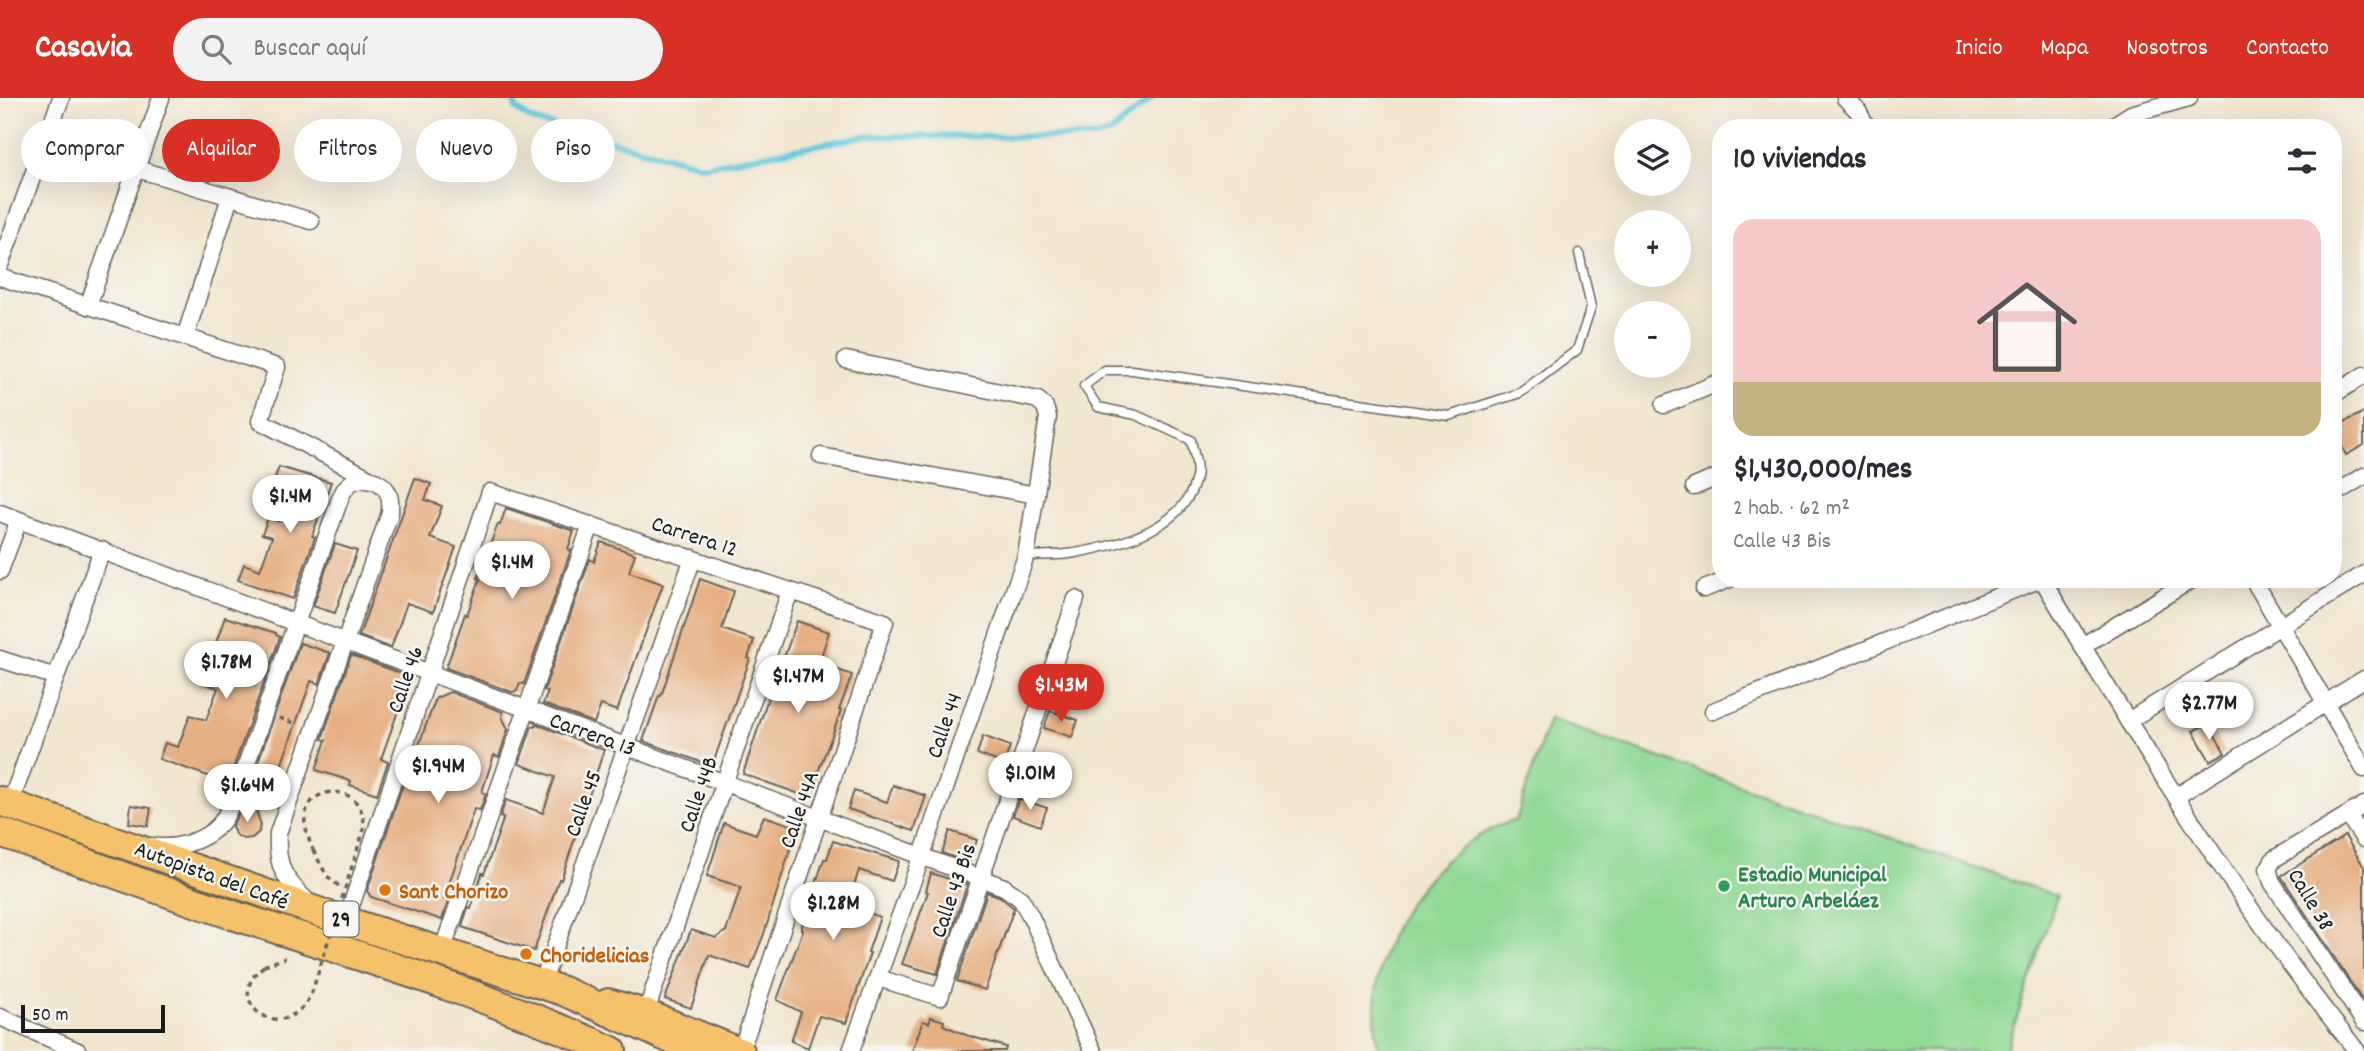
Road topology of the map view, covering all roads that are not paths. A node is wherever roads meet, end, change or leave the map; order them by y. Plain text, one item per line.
1 (61, 98) edge
2 (161, 98) edge
3 (1845, 98) edge
4 (2189, 98) edge
5 (53, 119) edge
6 (1862, 119) edge
7 (2121, 119) edge
8 (148, 135) edge
9 (148, 173) edge
10 (30, 182) edge
11 (131, 182) edge
12 (230, 197) junction
13 (311, 221) dead end
14 (1579, 253) dead end
15 (0, 265) edge
16 (0, 277) edge
17 (88, 306) junction
18 (185, 337) junction
19 (846, 360) dead end
20 (2364, 375) edge
21 (1712, 385) edge
22 (2342, 389) edge
23 (1664, 405) dead end
24 (821, 456) dead end
25 (2364, 477) edge
26 (1712, 479) edge
27 (373, 480) junction
28 (1694, 487) dead end
29 (2342, 490) edge
30 (490, 492) joint
31 (1036, 495) junction
32 (0, 513) edge
33 (19, 520) junction
34 (591, 525) junction
35 (102, 550) junction
36 (1026, 556) junction
37 (693, 558) junction
38 (0, 571) edge
39 (2364, 574) edge
40 (1712, 586) edge
41 (2005, 588) edge
42 (2047, 588) edge
43 (2178, 588) edge
44 (2258, 588) edge
45 (2342, 588) edge
46 (2342, 588) edge
47 (1704, 589) dead end
48 (790, 591) junction
49 (1076, 599) dead end
50 (885, 622) joint
51 (296, 623) junction
52 (2281, 626) junction
53 (345, 641) junction
54 (2082, 646) junction
55 (0, 659) edge
56 (430, 673) junction
57 (56, 677) junction
58 (2364, 679) edge
59 (2326, 703) junction
60 (527, 709) junction
61 (1713, 711) dead end
62 (2128, 721) junction
63 (626, 746) junction
64 (2364, 769) edge
65 (725, 782) junction
66 (2176, 796) junction
67 (5, 802) edge
68 (2364, 805) edge
69 (2348, 815) junction
70 (820, 817) junction
71 (0, 832) edge
72 (2364, 839) edge
73 (122, 842) junction
74 (922, 855) junction
75 (980, 877) junction
76 (338, 918) junction
77 (442, 951) junction
78 (878, 978) junction
79 (552, 987) junction
80 (646, 1012) junction
81 (0, 1017) edge
82 (2364, 1022) edge
83 (78, 1051) edge
84 (612, 1051) edge
85 (698, 1051) edge
86 (742, 1051) edge
87 (851, 1051) edge
88 (1093, 1051) edge
89 (2357, 1051) edge

1 - 5 street
2 - 8 street
3 - 6 street
4 - 7 street
9 - 12 street
10 - 15 street
11 - 17 street
12 - 13 street
12 - 18 street
14 - 36 lane
16 - 17 street
17 - 18 street
18 - 27 street
19 - 31 street, Calle 44
20 - 22 street
21 - 23 street
24 - 31 street
25 - 29 street
26 - 28 street
27 - 51 street
27 - 53 street
30 - 34 street, Carrera 12
30 - 56 street, Calle 46
31 - 36 street, Calle 44
32 - 33 street, Carrera 13
33 - 35 street, Carrera 13
33 - 38 street
34 - 37 street, Carrera 12
34 - 60 street
35 - 51 street, Carrera 13
35 - 57 street
36 - 74 street, Calle 44
37 - 48 street, Carrera 12
37 - 63 street, Calle 45
39 - 46 street
40 - 47 street
41 - 61 street
42 - 54 street
43 - 54 street
44 - 52 street
45 - 52 street
48 - 50 street, Carrera 12
48 - 65 street, Calle 44B
49 - 75 street, Calle 43 Bis
50 - 70 street, Calle 44A
51 - 53 street, Carrera 13
51 - 73 street
52 - 59 street
52 - 62 street
53 - 56 street, Carrera 13
53 - 76 street
54 - 62 street
55 - 57 street
56 - 60 street, Carrera 13
56 - 76 street, Calle 46
57 - 67 street
58 - 59 street
59 - 64 street
59 - 66 street
60 - 63 street, Carrera 13
60 - 77 street
62 - 66 street
63 - 65 street, Carrera 13
63 - 79 street, Calle 45
65 - 70 street, Carrera 13
65 - 80 street, Calle 44B
66 - 89 street
67 - 73 highway, Autopista del Café / 29
68 - 69 street
69 - 72 street
69 - 82 street, Calle 38
70 - 74 street, Carrera 13
70 - 86 street, Calle 44A
71 - 84 highway, Autopista del Café / 29
73 - 76 highway, Autopista del Café / 29
74 - 75 street, Carrera 13
74 - 78 street, Calle 44
75 - 78 street, Calle 43 Bis
75 - 88 street, Carrera 13
76 - 77 highway, Autopista del Café / 29
77 - 79 highway, Autopista del Café / 29
78 - 87 street, Calle 44
79 - 80 main road
79 - 85 highway, Autopista del Café / 29
80 - 86 main road
81 - 83 street

